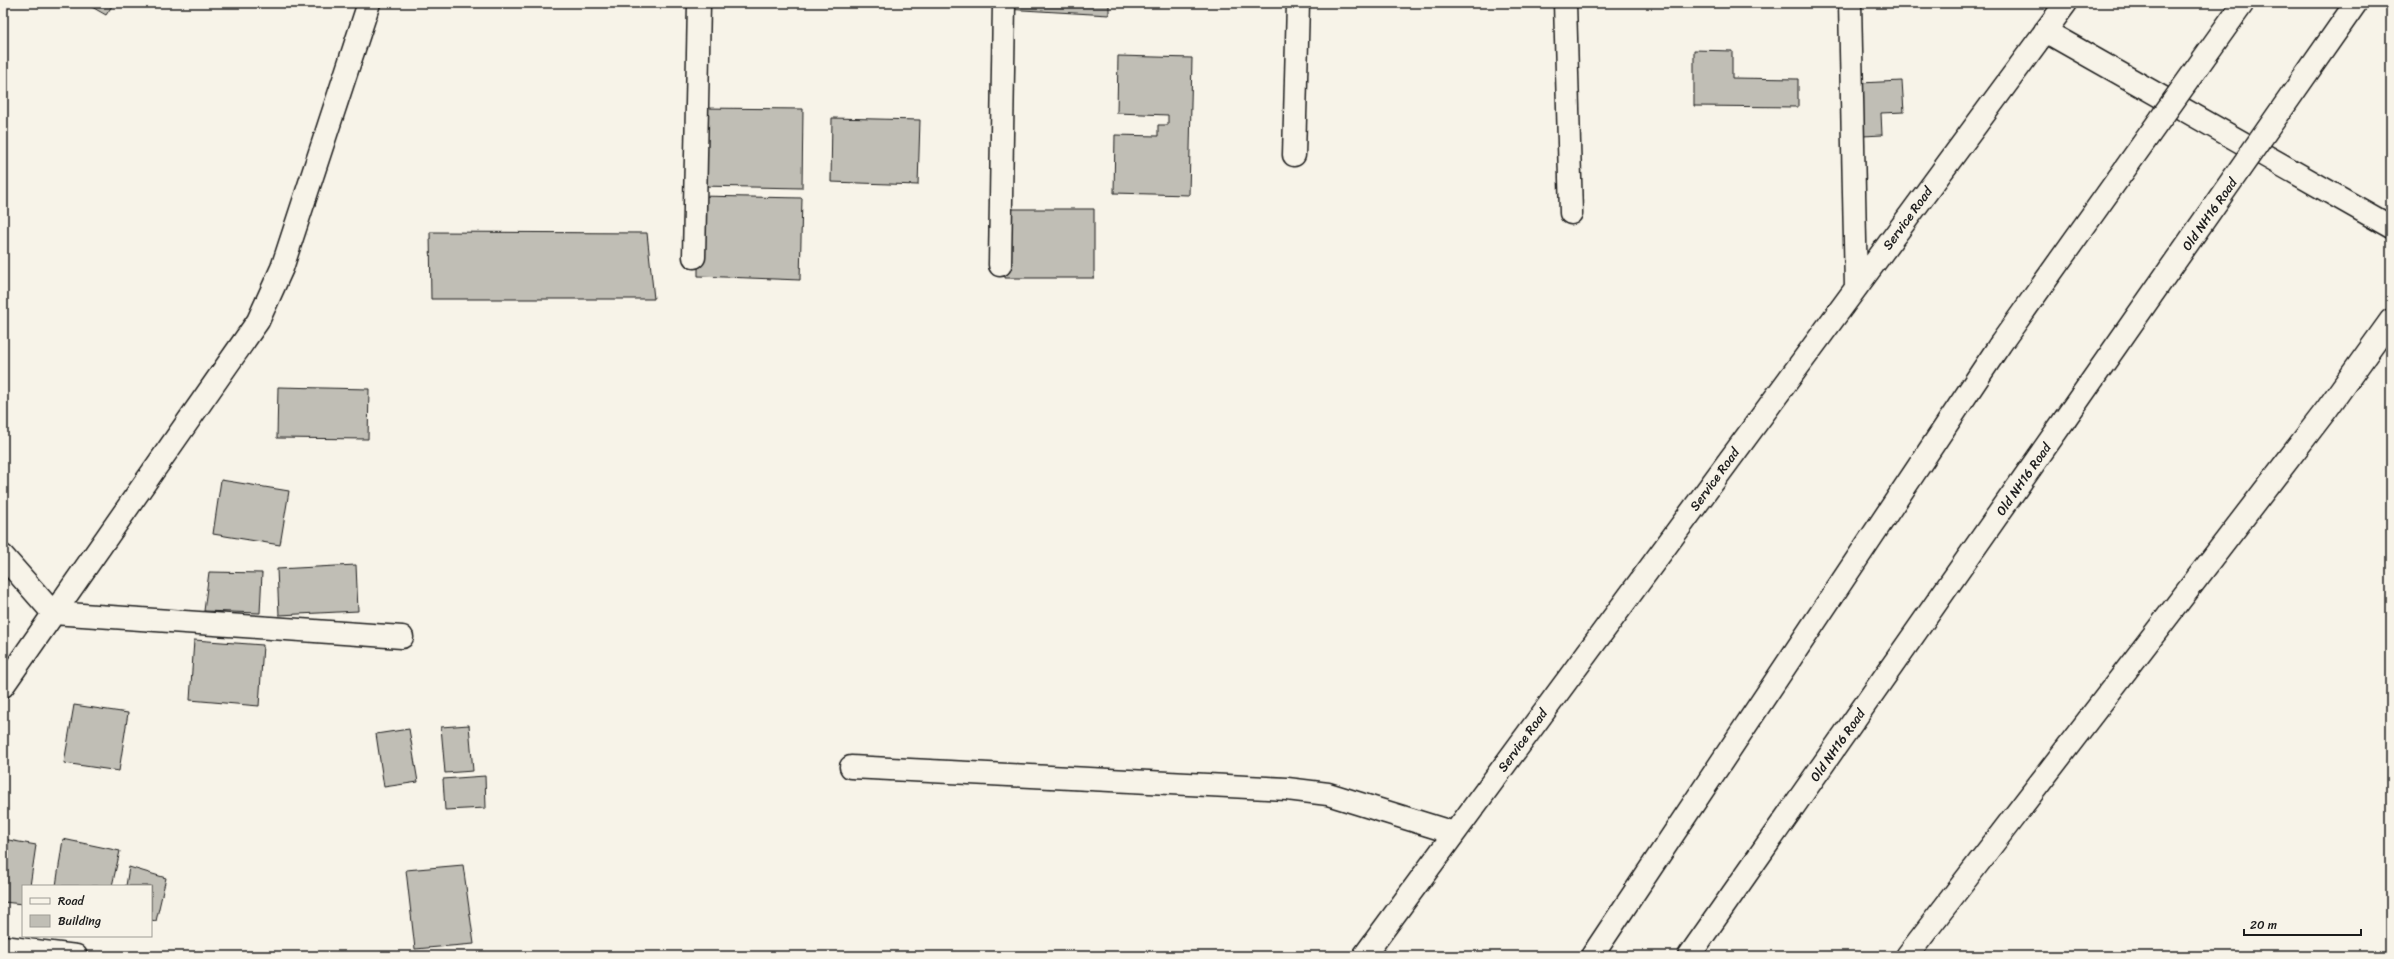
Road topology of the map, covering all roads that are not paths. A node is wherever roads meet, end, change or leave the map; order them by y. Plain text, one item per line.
1 (369, 3) edge
2 (699, 3) edge
3 (1004, 3) edge
4 (1298, 3) edge
5 (1565, 3) edge
6 (1850, 3) edge
7 (2066, 3) edge
8 (2243, 3) edge
9 (2356, 3) edge
10 (2045, 31) junction
11 (1294, 155) dead end
12 (1571, 213) dead end
13 (2391, 227) edge
14 (694, 257) dead end
15 (1000, 265) dead end
16 (1856, 287) junction
17 (2391, 320) edge
18 (3, 556) edge
19 (53, 613) junction
20 (402, 637) dead end
21 (3, 686) edge
22 (851, 767) dead end
23 (1454, 833) junction
24 (3, 947) edge
25 (76, 956) edge
26 (1364, 956) edge
27 (1592, 956) edge
28 (1689, 956) edge
29 (1907, 956) edge

1 - 19 street
2 - 14 street
3 - 15 street
4 - 11 street
5 - 12 street
6 - 16 street
7 - 10 street, Service Road
8 - 27 street, bridge
9 - 28 street, Old NH16 Road, bridge
10 - 13 street
10 - 16 street, Service Road
16 - 23 street, Service Road
17 - 29 street
18 - 19 street
19 - 20 street
19 - 21 street
22 - 23 street
23 - 26 street, Service Road
24 - 25 street

